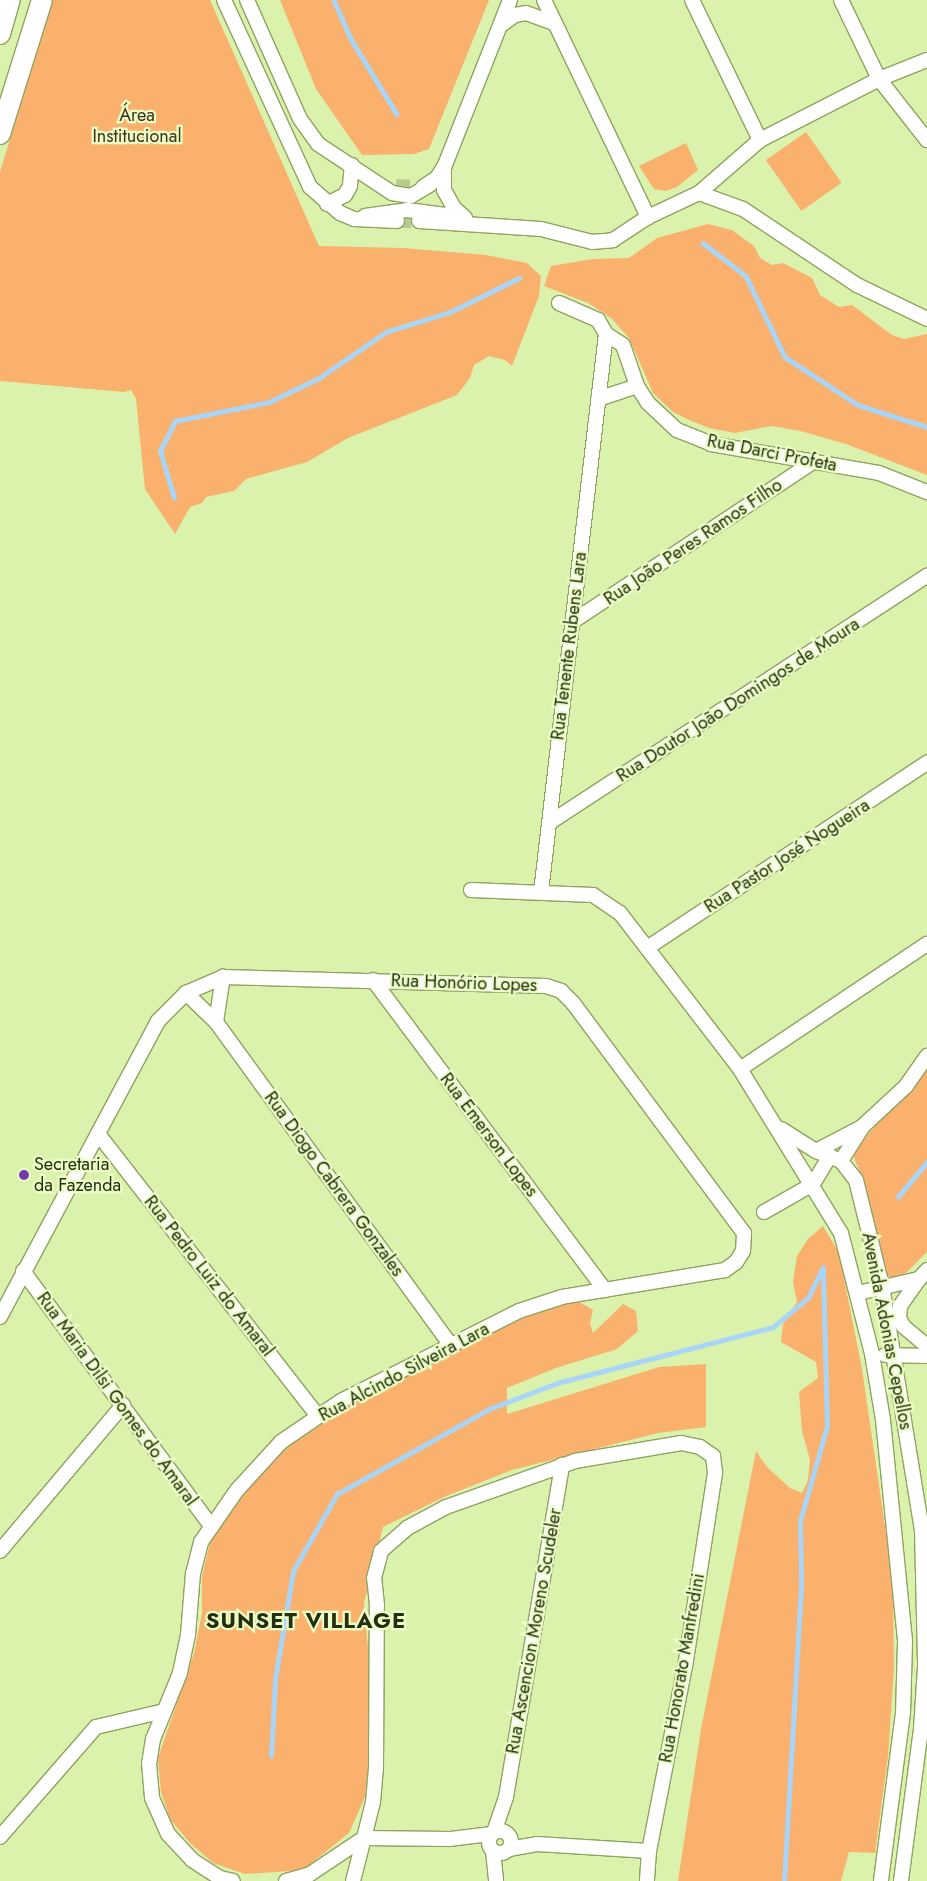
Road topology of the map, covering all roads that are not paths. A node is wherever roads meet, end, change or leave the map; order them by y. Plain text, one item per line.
1 (10, 0) edge
2 (42, 0) edge
3 (224, 0) edge
4 (247, 0) edge
5 (510, 0) edge
6 (544, 0) edge
7 (692, 0) edge
8 (841, 0) edge
9 (554, 23) junction
10 (501, 25) junction
11 (0, 34) edge
12 (927, 60) edge
13 (879, 79) junction
14 (0, 134) edge
15 (760, 140) junction
16 (927, 140) edge
17 (352, 165) junction
18 (445, 165) junction
19 (434, 181) junction
20 (379, 182) junction
21 (396, 186) tunnel mouth
22 (416, 187) tunnel mouth
23 (699, 193) junction
24 (327, 204) junction
25 (648, 217) junction
26 (465, 218) junction
27 (354, 219) junction
28 (397, 221) tunnel mouth
29 (419, 221) tunnel mouth
30 (503, 228) junction
31 (558, 303) dead end
32 (927, 319) edge
33 (606, 334) junction
34 (637, 386) junction
35 (598, 399) junction
36 (814, 461) junction
37 (927, 492) edge
38 (927, 576) edge
39 (572, 622) junction
40 (927, 763) edge
41 (549, 823) junction
42 (471, 890) dead end
43 (541, 892) junction
44 (927, 944) edge
45 (647, 948) junction
46 (223, 977) junction
47 (373, 980) junction
48 (186, 993) junction
49 (216, 1022) junction
50 (927, 1056) edge
51 (740, 1068) junction
52 (776, 1126) junction
53 (863, 1126) junction
54 (99, 1135) junction
55 (816, 1151) junction
56 (836, 1159) junction
57 (813, 1184) junction
58 (764, 1212) dead end
59 (744, 1233) joint
60 (23, 1271) junction
61 (923, 1274) edge
62 (882, 1286) junction
63 (605, 1290) junction
64 (858, 1293) junction
65 (0, 1317) edge
66 (451, 1345) junction
67 (927, 1346) edge
68 (872, 1354) junction
69 (894, 1355) junction
70 (927, 1356) edge
71 (123, 1405) junction
72 (318, 1416) junction
73 (562, 1465) junction
74 (212, 1527) junction
75 (924, 1532) edge
76 (0, 1551) edge
77 (164, 1711) junction
78 (0, 1837) edge
79 (364, 1838) junction
80 (499, 1842) junction
81 (649, 1851) junction
82 (316, 1877) edge
83 (223, 1880) edge
84 (286, 1881) edge
85 (353, 1881) edge
86 (496, 1881) edge
87 (647, 1881) edge
88 (881, 1881) edge
89 (902, 1881) edge

1 - 11 main road
2 - 14 main road
3 - 24 street
4 - 17 street
5 - 10 street
6 - 9 street
7 - 15 street
8 - 13 street
9 - 10 street
9 - 25 street
10 - 18 street
12 - 13 street
13 - 15 street
13 - 16 street
15 - 23 street
17 - 20 street
17 - 24 street
18 - 19 street
18 - 26 street
19 - 20 street
19 - 22 street
20 - 21 street
23 - 25 street
23 - 32 street
24 - 27 street
25 - 30 street
26 - 27 street
26 - 30 street
27 - 28 street
29 - 30 street
31 - 33 street, Rua Darci Profeta
33 - 34 street, Rua Darci Profeta
33 - 35 street, Rua Tenente Rubens Lara
34 - 35 street
34 - 36 street, Rua Darci Profeta
35 - 39 street, Rua Tenente Rubens Lara
36 - 37 street, Rua Darci Profeta
36 - 39 street, Rua João Peres Ramos Filho
38 - 41 street, Rua Doutor João Domingos de Moura
39 - 41 street, Rua Tenente Rubens Lara
40 - 45 street, Rua Pastor José Nogueira
41 - 43 street, Rua Tenente Rubens Lara
42 - 43 street, Avenida Adonias Cepellos
43 - 45 street, Avenida Adonias Cepellos
44 - 51 street
45 - 51 street, Avenida Adonias Cepellos
46 - 47 street, Rua Honório Lopes
46 - 48 street, Rua Honório Lopes
46 - 49 street
47 - 59 street, Rua Honório Lopes
47 - 63 street, Rua Emerson Lopes
48 - 49 street, Rua Diogo Cabrera Gonzales
48 - 54 street
49 - 66 street, Rua Diogo Cabrera Gonzales
50 - 53 street
51 - 52 street, Avenida Adonias Cepellos
52 - 55 street
52 - 57 street, Avenida Adonias Cepellos
53 - 55 street
53 - 56 street
54 - 60 street
54 - 72 street, Rua Pedro Luiz do Amaral
55 - 56 street
56 - 57 street
56 - 62 street, Avenida Adonias Cepellos
57 - 58 street
57 - 64 street, Avenida Adonias Cepellos
59 - 63 street, Rua Alcindo Silveira Lara
60 - 65 street
60 - 71 street, Rua Maria Dilsi Gomes do Amaral
61 - 62 street
61 - 67 street
62 - 64 street
62 - 69 street, Avenida Adonias Cepellos
63 - 66 street, Rua Alcindo Silveira Lara
64 - 68 street, Avenida Adonias Cepellos
66 - 72 street, Rua Alcindo Silveira Lara
68 - 69 street
68 - 88 street, Avenida Adonias Cepellos
69 - 70 street
69 - 75 street, Avenida Adonias Cepellos
71 - 74 street, Rua Maria Dilsi Gomes do Amaral
71 - 76 street
72 - 74 street, Rua Alcindo Silveira Lara
73 - 79 street
73 - 80 street, Rua Ascencion Moreno Scudeler
73 - 81 street, Rua Honorato Manfredini
74 - 77 street, Rua Alcindo Silveira Lara
75 - 89 street, Avenida Adonias Cepellos
77 - 78 street
77 - 83 street, Rua Alcindo Silveira Lara
79 - 80 street
79 - 82 street
79 - 85 street
80 - 81 street
80 - 86 street
81 - 87 street, Rua Honorato Manfredini
82 - 84 street

